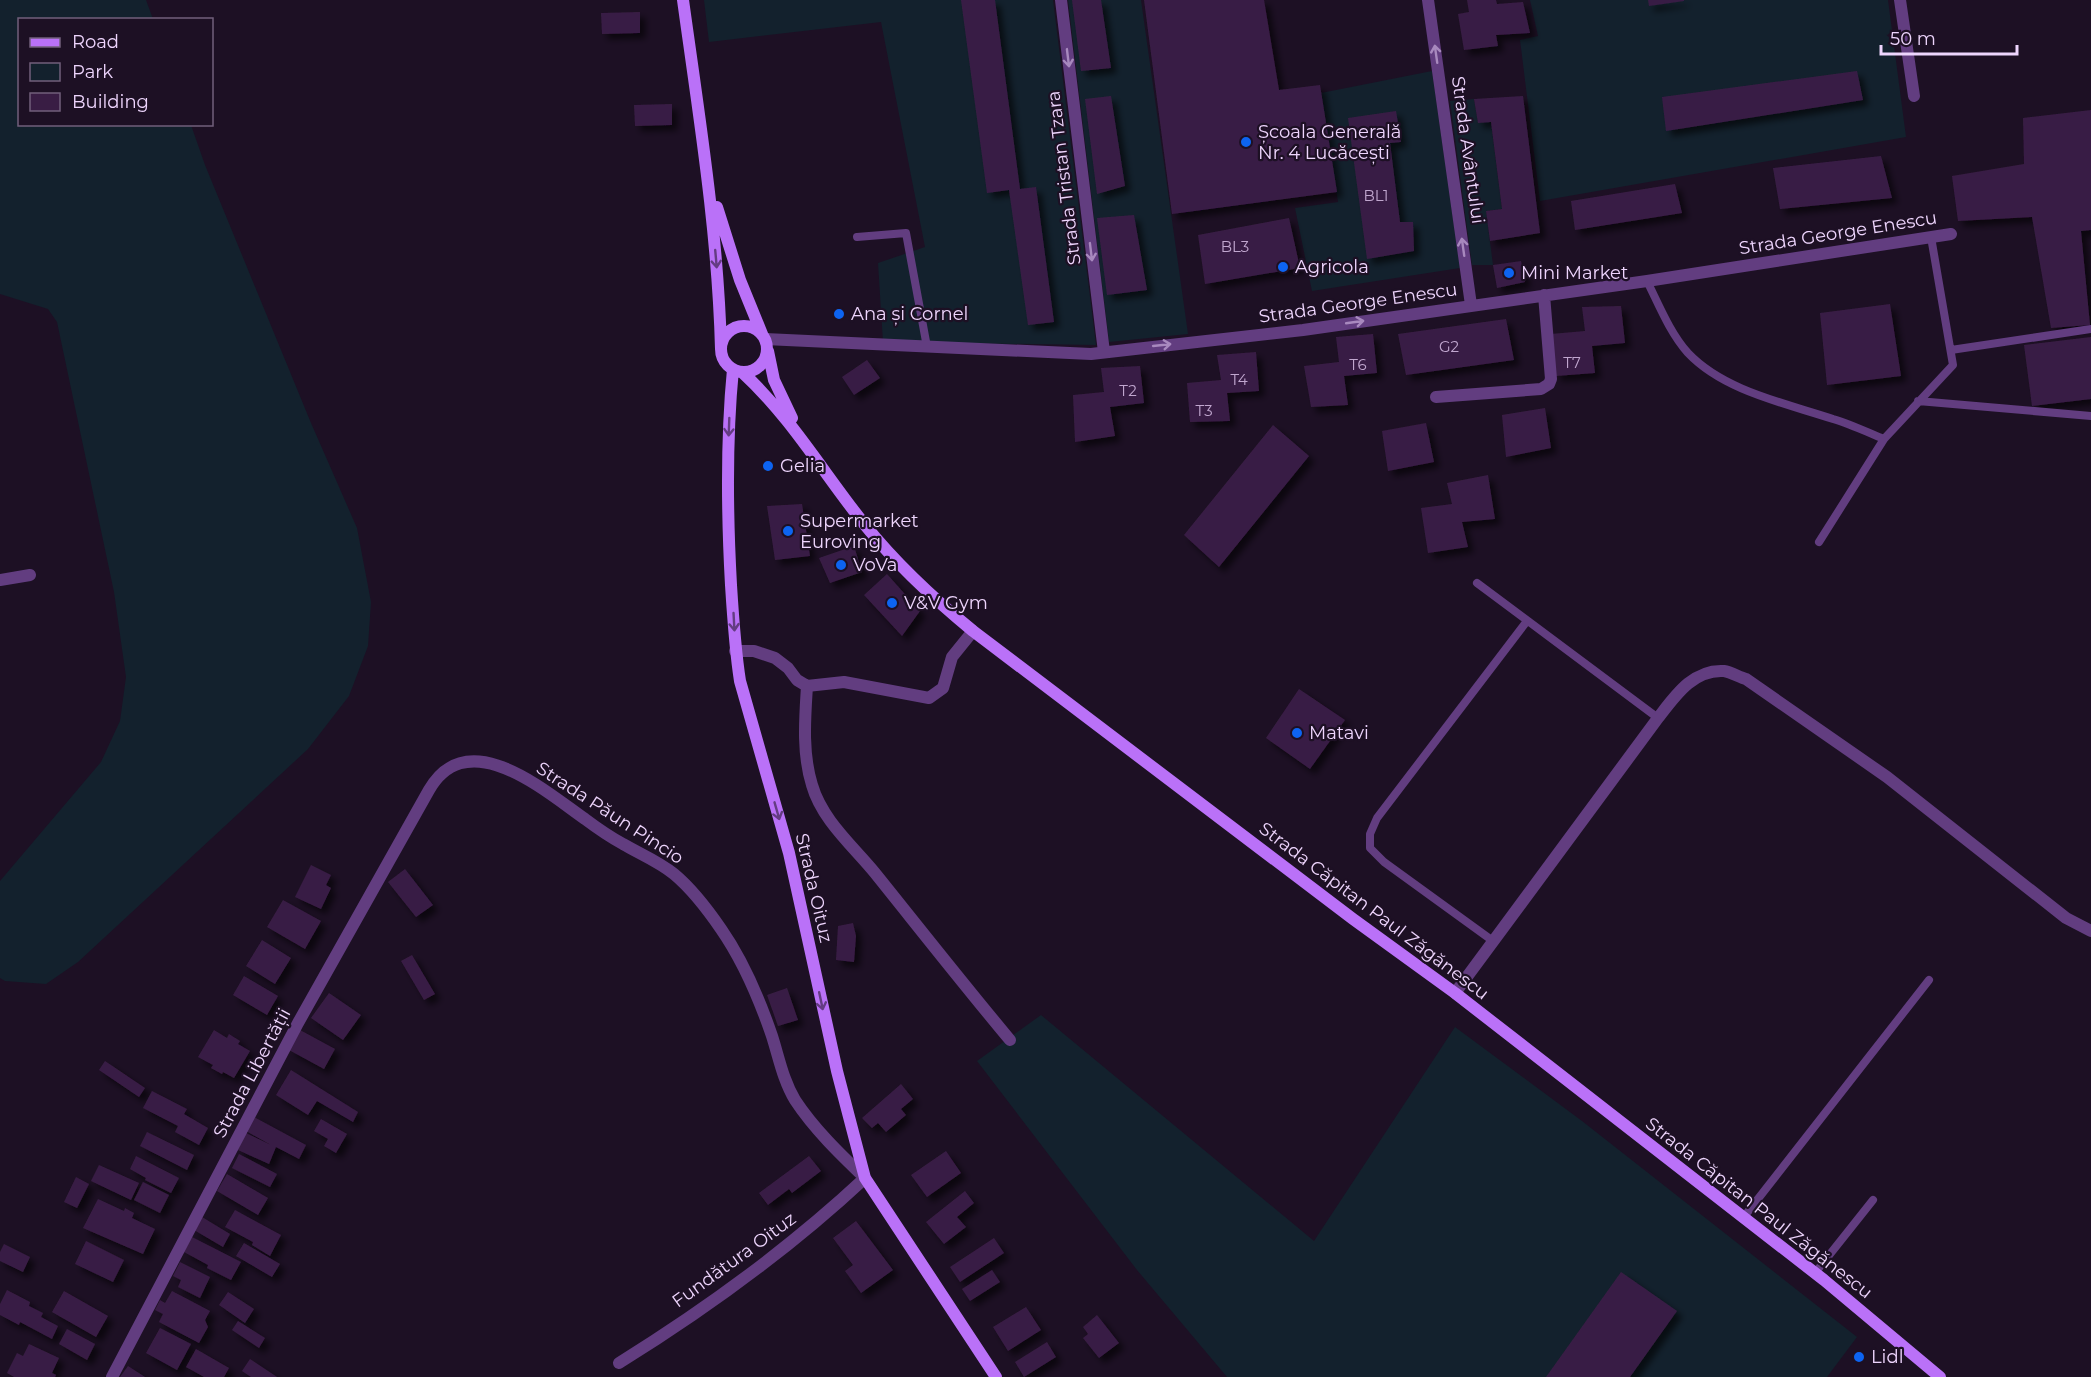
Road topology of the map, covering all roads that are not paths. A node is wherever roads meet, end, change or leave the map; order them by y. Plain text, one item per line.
1 (683, 0) edge
2 (1061, 0) edge
3 (1428, 0) edge
4 (1900, 0) edge
5 (1914, 96) dead end
6 (709, 180) junction
7 (1951, 234) dead end
8 (857, 237) dead end
9 (1930, 237) junction
10 (1647, 281) junction
11 (1544, 295) junction
12 (1471, 305) junction
13 (2091, 329) edge
14 (765, 340) junction
15 (927, 347) junction
16 (721, 349) junction
17 (1951, 350) junction
18 (1104, 352) junction
19 (737, 370) junction
20 (1436, 397) dead end
21 (1918, 401) junction
22 (2091, 416) edge
23 (1884, 439) junction
24 (810, 451) junction
25 (1819, 542) dead end
26 (30, 575) dead end
27 (0, 580) edge
28 (1477, 583) dead end
29 (1527, 621) junction
30 (973, 631) junction
31 (735, 651) junction
32 (807, 686) junction
33 (1658, 718) junction
34 (429, 790) joint
35 (2091, 931) edge
36 (1492, 941) junction
37 (1929, 980) dead end
38 (1455, 993) junction
39 (1010, 1040) dead end
40 (865, 1178) junction
41 (1873, 1200) dead end
42 (1743, 1218) junction
43 (1815, 1273) junction
44 (619, 1363) dead end
45 (112, 1377) edge
46 (996, 1377) edge
47 (1940, 1377) edge

1 - 6 main road, Strada Căpitan Paul Zăgănescu
2 -> 18 street, Strada Tristan Tzara
12 -> 3 street, Strada Avântului
4 - 5 street
6 - 14 main road, Strada Căpitan Paul Zăgănescu
6 -> 16 main road, Strada Căpitan Paul Zăgănescu
7 - 9 street, Strada George Enescu
8 - 15 lane
9 - 10 street, Strada George Enescu
9 - 17 lane
10 - 11 street, Strada George Enescu
10 - 23 lane
11 - 12 street, Strada George Enescu
11 - 20 street
18 -> 12 street, Strada George Enescu
13 - 17 lane
14 - 15 street, Strada George Enescu
14 - 16 main road
14 - 19 main road
14 - 24 main road, Strada Căpitan Paul Zăgănescu
15 - 18 street, Strada George Enescu
16 - 19 main road, Strada Căpitan Paul Zăgănescu
17 - 21 lane
19 - 24 main road, Strada Căpitan Paul Zăgănescu
19 -> 31 main road, Strada Oituz
21 - 22 lane
21 - 23 lane
23 - 25 lane
24 - 30 main road, Strada Căpitan Paul Zăgănescu
26 - 27 street
28 - 29 lane
29 - 33 lane
29 - 36 lane
30 - 32 street
30 - 38 main road, Strada Căpitan Paul Zăgănescu
31 - 32 street
31 -> 40 main road, Strada Oituz
32 - 39 street
33 - 35 street
33 - 36 street
34 - 40 street, Strada Păun Pincio
34 - 45 street, Strada Libertății
36 - 38 street
37 - 42 lane
38 - 42 main road, Strada Căpitan Paul Zăgănescu
40 - 44 street, Fundătura Oituz
40 - 46 main road, Strada Oituz
41 - 43 lane
42 - 43 main road, Strada Căpitan Paul Zăgănescu
43 - 47 main road, Strada Căpitan Paul Zăgănescu

